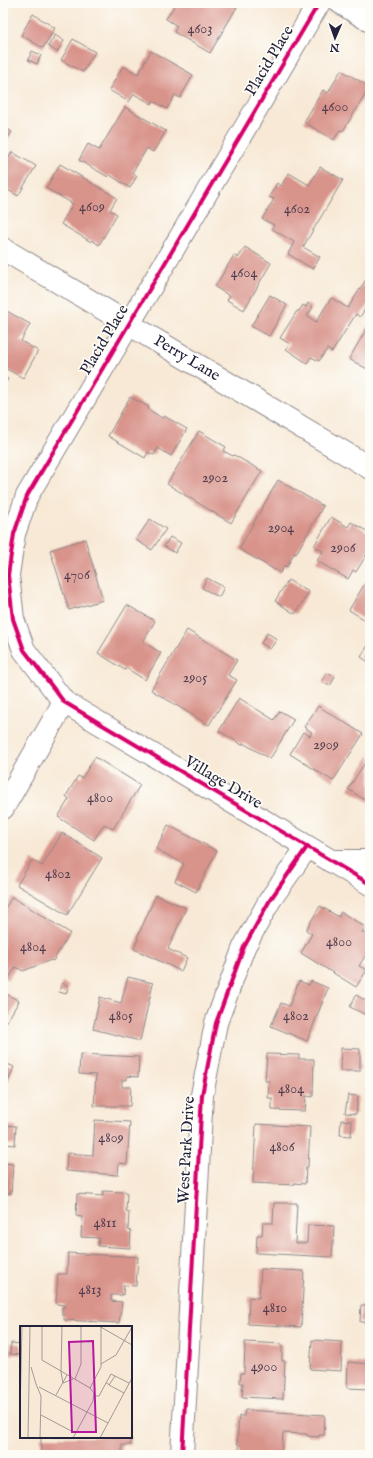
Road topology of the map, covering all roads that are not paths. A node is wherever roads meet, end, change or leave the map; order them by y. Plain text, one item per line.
1 (319, 3) edge
2 (341, 3) edge
3 (370, 21) edge
4 (3, 249) edge
5 (128, 324) junction
6 (370, 468) edge
7 (6, 575) edge
8 (64, 702) junction
9 (3, 808) edge
10 (307, 847) junction
11 (329, 860) junction
12 (370, 861) edge
13 (370, 884) edge
14 (182, 1455) edge

1 - 5 street, Placid Place
2 - 3 street
4 - 5 street, Perry Lane
5 - 6 street, Perry Lane
5 - 7 street, Placid Place
7 - 8 street, Placid Place
8 - 9 street
8 - 10 street, Village Drive
10 - 11 street, Village Drive
10 - 14 street, West Park Drive
11 - 12 street
11 - 13 street, Village Drive

